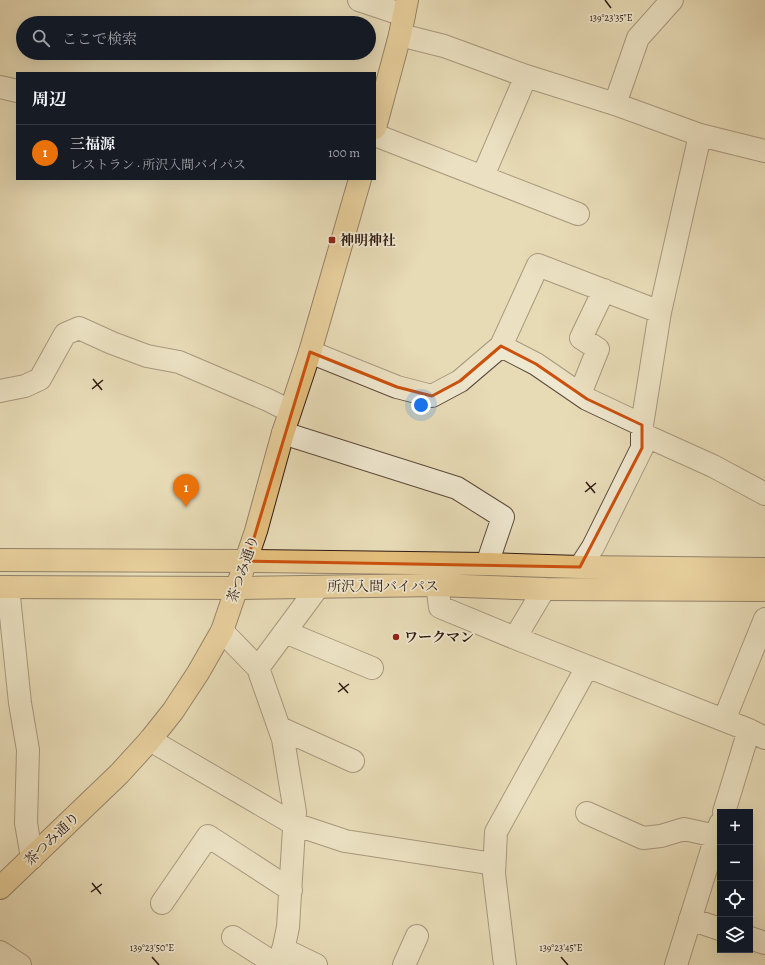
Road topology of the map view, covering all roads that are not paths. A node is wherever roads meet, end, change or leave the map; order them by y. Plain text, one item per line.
1 (359, 0) edge
2 (672, 0) edge
3 (404, 17) edge
4 (526, 76) junction
5 (0, 87) edge
6 (16, 91) edge
7 (615, 104) junction
8 (376, 124) edge
9 (376, 135) edge
10 (700, 135) junction
11 (765, 151) edge
12 (483, 176) junction
13 (360, 180) edge
14 (578, 214) dead end
15 (604, 290) junction
16 (660, 312) junction
17 (501, 346) junction
18 (310, 352) junction
19 (0, 391) edge
20 (580, 394) junction
21 (290, 411) junction
22 (642, 430) junction
23 (283, 433) junction
24 (765, 494) edge
25 (0, 560) edge
26 (246, 561) junction
27 (486, 564) junction
28 (580, 567) junction
29 (765, 568) edge
30 (438, 585) junction
31 (4, 587) edge
32 (318, 587) junction
33 (238, 588) junction
34 (544, 589) junction
35 (765, 590) edge
36 (765, 618) edge
37 (222, 631) junction
38 (285, 632) junction
39 (514, 638) junction
40 (587, 667) junction
41 (258, 668) junction
42 (372, 668) dead end
43 (724, 720) junction
44 (280, 728) junction
45 (757, 734) edge
46 (150, 740) junction
47 (353, 761) dead end
48 (725, 809) edge
49 (587, 813) dead end
50 (294, 824) junction
51 (717, 830) edge
52 (717, 833) edge
53 (32, 858) junction
54 (494, 864) junction
55 (0, 888) edge
56 (290, 890) junction
57 (162, 903) dead end
58 (690, 919) junction
59 (717, 928) edge
60 (417, 936) dead end
61 (232, 937) dead end
62 (753, 939) edge
63 (765, 943) edge
64 (0, 952) edge
65 (280, 960) edge
66 (20, 965) edge
67 (316, 965) edge
68 (404, 965) edge
69 (505, 965) edge
70 (676, 965) edge

1 - 3 street
2 - 7 street
3 - 4 street
3 - 8 main road
4 - 7 street
4 - 12 street
5 - 6 street
7 - 10 street
9 - 12 street
10 - 11 street
10 - 16 street
12 - 14 street
13 - 18 main road, 茶つみ通り
15 - 16 street
15 - 17 street
15 - 20 street
16 - 22 street
17 - 18 street
17 - 20 street
18 - 21 main road, 茶つみ通り
19 - 21 street
20 - 22 street
21 - 23 main road, 茶つみ通り
22 - 24 street
22 - 28 street
23 - 26 main road, 茶つみ通り
23 - 27 street
25 - 26 main road, 所沢入間バイパス
26 - 27 main road, 所沢入間バイパス
26 - 33 main road, 茶つみ通り
27 - 28 main road, 所沢入間バイパス
28 - 29 main road, 所沢入間バイパス
30 - 32 main road, 所沢入間バイパス
30 - 34 main road, 所沢入間バイパス
30 - 39 street
31 - 33 main road, 所沢入間バイパス
31 - 53 street
32 - 33 main road, 所沢入間バイパス
32 - 38 street
33 - 37 main road, 茶つみ通り
34 - 35 main road, 所沢入間バイパス
34 - 39 street
36 - 43 street
37 - 41 street
37 - 46 main road, 茶つみ通り
38 - 41 street
38 - 42 street
39 - 40 street
40 - 43 street
40 - 54 street
41 - 44 street
43 - 45 street
44 - 47 street
44 - 50 street
45 - 48 street
46 - 50 street
46 - 53 main road, 茶つみ通り
49 - 51 street
50 - 54 street
50 - 56 street
52 - 58 street
53 - 55 main road, 茶つみ通り
54 - 69 street
56 - 57 street
56 - 65 street
58 - 59 street
58 - 70 street
60 - 68 street
61 - 65 street
62 - 63 street
64 - 66 street
65 - 67 street

